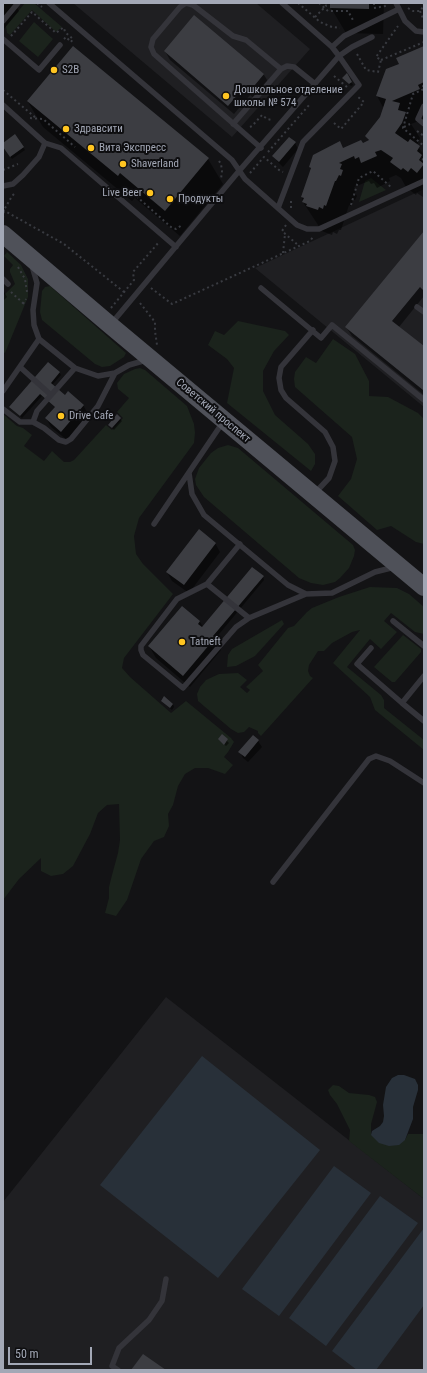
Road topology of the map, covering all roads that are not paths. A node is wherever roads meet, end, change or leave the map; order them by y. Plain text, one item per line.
1 (18, 3) edge
2 (49, 3) edge
3 (282, 3) edge
4 (396, 3) edge
5 (399, 9) junction
6 (3, 21) edge
7 (424, 32) edge
8 (372, 37) dead end
9 (3, 39) edge
10 (62, 42) road end
11 (332, 47) junction
12 (339, 56) junction
13 (281, 69) junction
14 (316, 84) junction
15 (3, 105) edge
16 (424, 106) edge
17 (233, 124) junction
18 (424, 124) edge
19 (45, 143) junction
20 (261, 148) junction
21 (239, 171) junction
22 (424, 180) edge
23 (3, 186) edge
24 (278, 208) junction
25 (5, 238) edge
26 (176, 247) junction
27 (18, 256) junction
28 (3, 279) edge
29 (8, 284) road end
30 (262, 288) dead end
31 (416, 306) dead end
32 (424, 312) edge
33 (104, 320) junction
34 (313, 330) junction
35 (39, 339) junction
36 (157, 355) junction
37 (20, 367) junction
38 (75, 368) junction
39 (115, 373) junction
40 (3, 391) edge
41 (51, 395) junction
42 (424, 400) edge
43 (3, 409) edge
44 (225, 420) junction
45 (33, 422) junction
46 (189, 473) junction
47 (314, 494) junction
48 (154, 524) dead end
49 (240, 544) junction
50 (400, 566) junction
51 (207, 584) junction
52 (424, 587) edge
53 (306, 594) junction
54 (249, 618) junction
55 (393, 620) dead end
56 (424, 646) edge
57 (371, 648) dead end
58 (423, 678) edge
59 (402, 703) junction
60 (424, 721) edge
61 (424, 783) edge
62 (273, 882) dead end
63 (166, 1279) dead end
64 (118, 1370) edge

1 - 6 lane
2 - 21 lane
3 - 11 lane
4 - 5 lane
5 - 7 lane
5 - 11 lane
8 - 12 lane
9 - 10 lane
11 - 12 lane
12 - 14 lane
12 - 24 lane
13 - 14 lane
13 - 17 lane
13 - 17 lane
14 - 20 lane
15 - 19 lane
16 - 18 lane
17 - 20 lane
19 - 23 lane
19 - 26 lane
20 - 21 lane
21 - 24 lane
21 - 26 lane
22 - 24 lane
25 - 27 main road, Советский проспект
26 - 33 lane
27 - 33 main road, Советский проспект
27 - 35 lane
28 - 29 lane
30 - 34 lane
31 - 32 lane
33 - 36 main road, Советский проспект
34 - 42 lane
34 - 47 lane
35 - 37 lane
35 - 38 lane
36 - 39 lane
36 - 44 main road, Советский проспект
37 - 40 lane
37 - 41 lane
38 - 39 lane
38 - 41 lane
39 - 45 lane
41 - 45 lane
43 - 45 lane
44 - 46 lane
44 - 47 main road, Советский проспект
46 - 48 lane
46 - 49 lane
47 - 50 main road, Советский проспект
49 - 51 lane
49 - 53 lane
50 - 52 main road, Советский проспект
50 - 53 lane
51 - 54 lane
51 - 54 lane
53 - 54 lane
55 - 56 lane
57 - 59 lane
58 - 59 lane
59 - 60 lane
61 - 62 lane
63 - 64 lane

